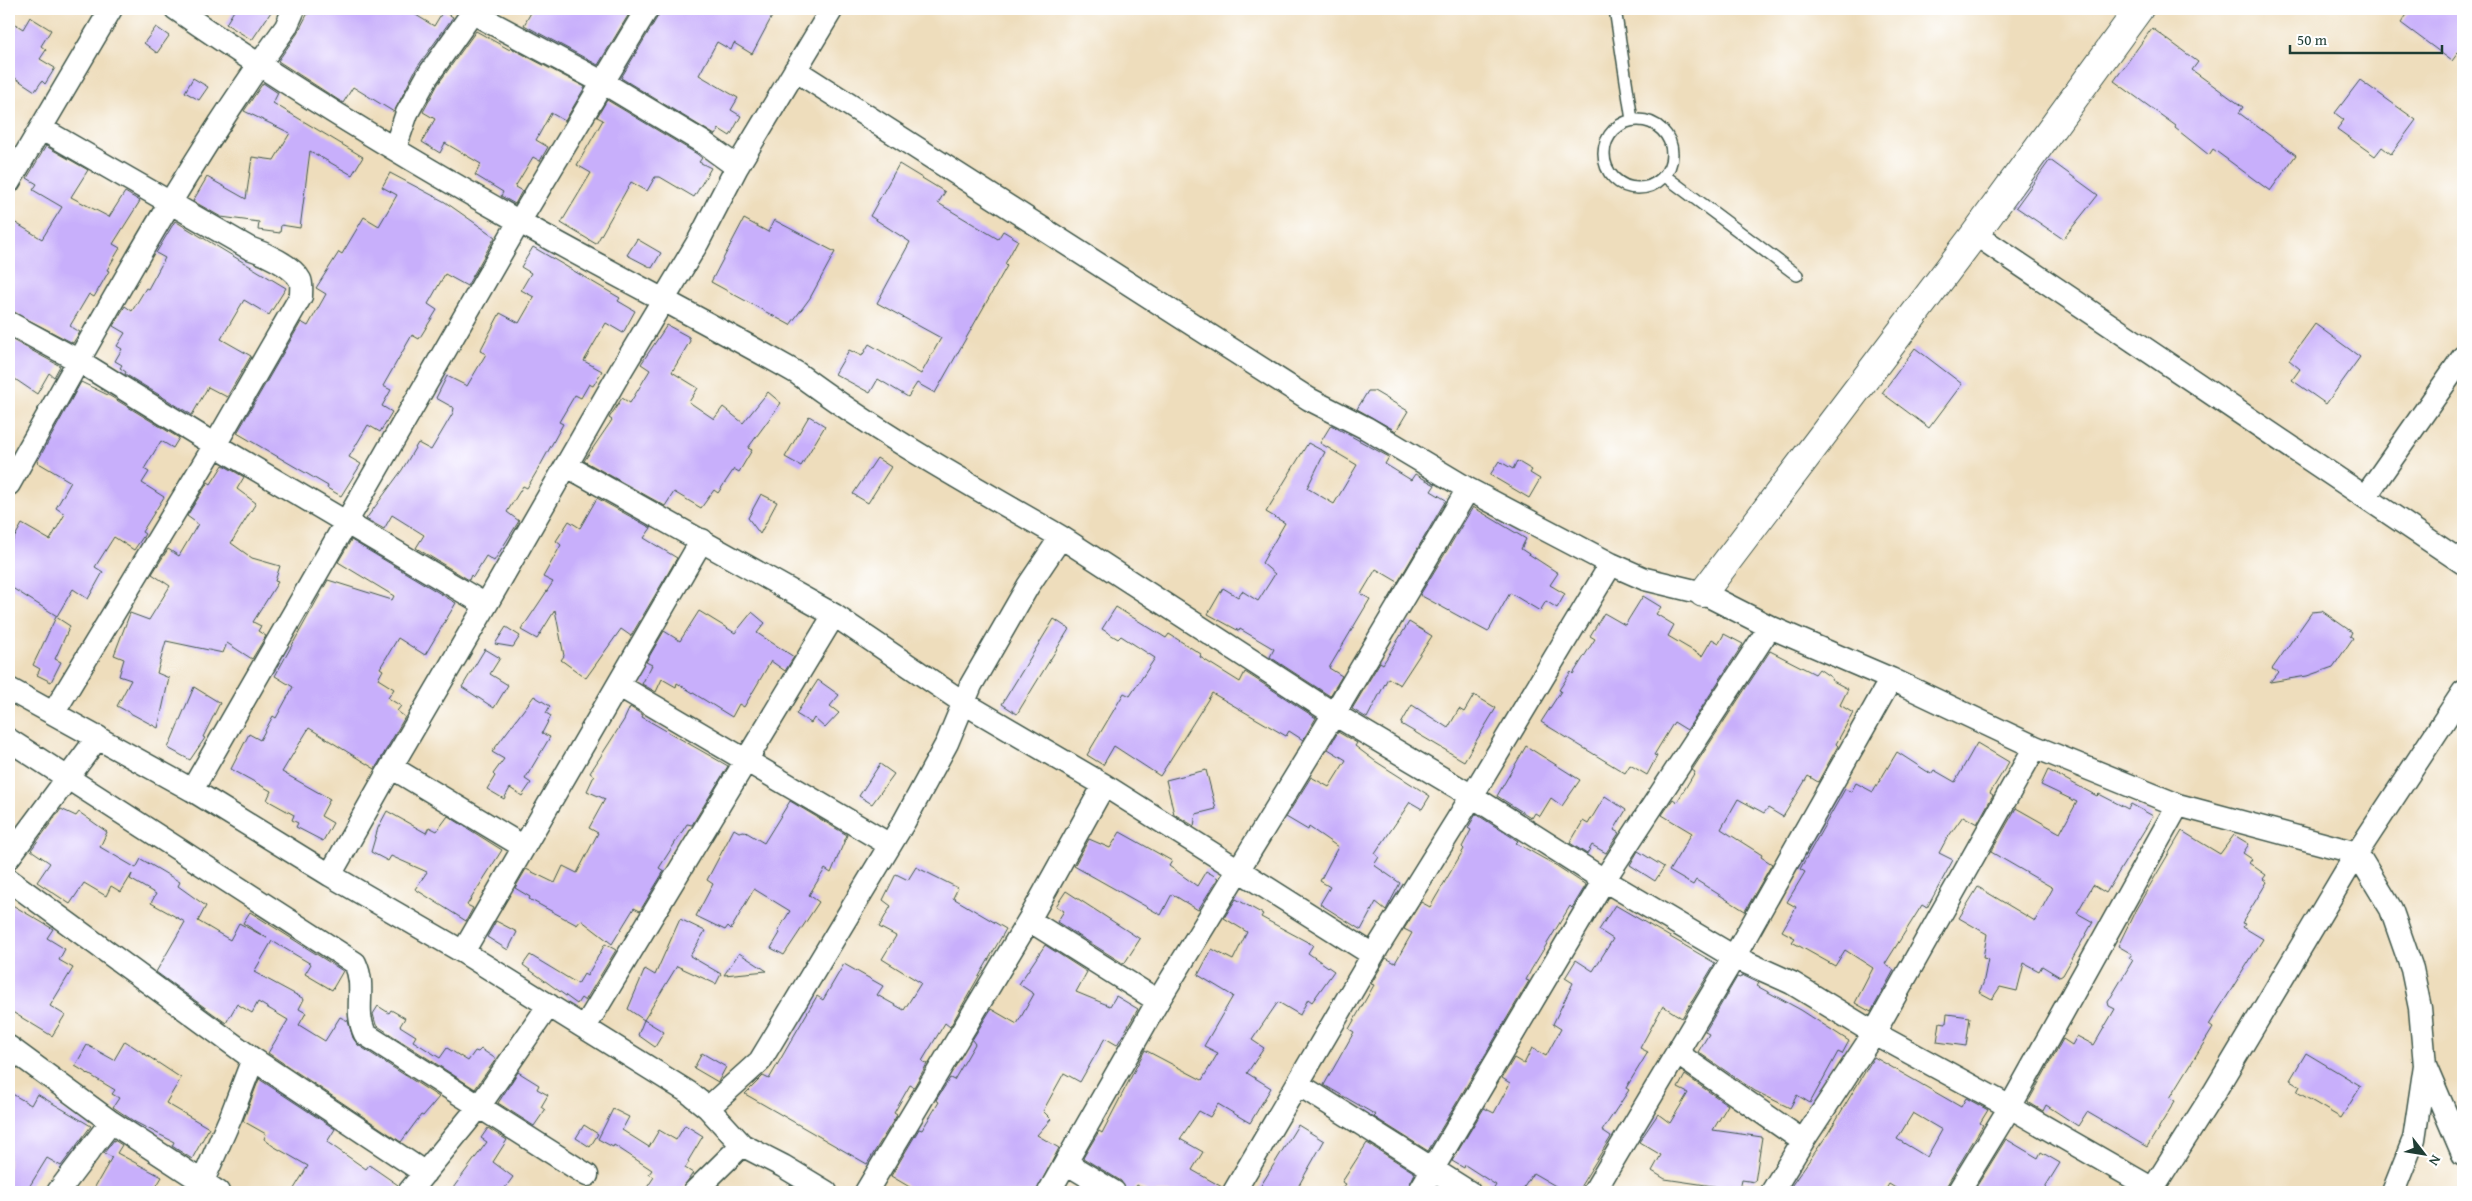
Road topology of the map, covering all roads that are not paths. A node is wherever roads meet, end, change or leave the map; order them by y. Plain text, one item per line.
1 (111, 9) edge
2 (176, 9) edge
3 (294, 9) edge
4 (648, 9) edge
5 (832, 9) edge
6 (1615, 9) edge
7 (2139, 9) edge
8 (474, 11) edge
9 (258, 65) junction
10 (795, 70) junction
11 (604, 83) junction
12 (1632, 120) junction
13 (42, 129) junction
14 (395, 148) junction
15 (737, 167) junction
16 (1665, 176) junction
17 (9, 182) edge
18 (171, 203) junction
19 (519, 222) junction
20 (1975, 234) junction
21 (1797, 275) dead end
22 (662, 300) junction
23 (9, 324) edge
24 (2463, 357) edge
25 (78, 361) junction
26 (215, 445) junction
27 (567, 466) junction
28 (9, 484) edge
29 (1468, 489) junction
30 (2364, 496) junction
31 (346, 522) junction
32 (1061, 536) junction
33 (702, 540) junction
34 (2463, 563) edge
35 (1611, 564) junction
36 (1703, 593) junction
37 (486, 605) junction
38 (834, 615) junction
39 (1770, 626) junction
40 (1891, 679) junction
41 (618, 685) junction
42 (9, 689) edge
43 (2463, 692) edge
44 (964, 702) junction
45 (54, 712) junction
46 (1334, 714) junction
47 (98, 737) junction
48 (9, 740) edge
49 (2035, 747) junction
50 (746, 760) junction
51 (391, 766) junction
52 (69, 778) junction
53 (1104, 785) junction
54 (192, 790) junction
55 (1472, 796) junction
56 (2178, 805) junction
57 (890, 844) junction
58 (524, 847) junction
59 (2357, 853) junction
60 (9, 857) edge
61 (1237, 869) junction
62 (330, 875) junction
63 (9, 880) edge
64 (1604, 880) junction
65 (1029, 920) junction
66 (463, 952) junction
67 (1373, 955) junction
68 (1734, 957) junction
69 (1158, 1001) junction
70 (549, 1005) junction
71 (585, 1027) junction
72 (1874, 1033) junction
73 (9, 1047) edge
74 (1678, 1054) junction
75 (252, 1058) junction
76 (2425, 1065) junction
77 (1298, 1084) junction
78 (2010, 1107) junction
79 (478, 1108) junction
80 (708, 1108) junction
81 (111, 1122) junction
82 (1803, 1141) junction
83 (742, 1145) junction
84 (2463, 1154) edge
85 (1066, 1163) junction
86 (1432, 1170) junction
87 (424, 1173) junction
88 (587, 1175) dead end
89 (207, 1189) edge
90 (2152, 1191) edge
91 (58, 1192) edge
92 (409, 1192) edge
93 (694, 1192) edge
94 (826, 1192) edge
95 (866, 1192) edge
96 (1049, 1192) edge
97 (1114, 1192) edge
98 (1234, 1192) edge
99 (1419, 1192) edge
100 (1469, 1192) edge
101 (1594, 1192) edge
102 (1772, 1192) edge
103 (1958, 1192) edge
104 (2393, 1192) edge

1 - 13 street
2 - 9 street
3 - 9 street
4 - 11 street
5 - 10 street
6 - 12 lane
7 - 20 street
8 - 11 street
8 - 14 street
9 - 14 street
9 - 18 street
10 - 15 street
10 - 29 street
11 - 15 street
11 - 19 street
12 - 16 lane
12 - 16 lane
13 - 17 street
13 - 18 street
14 - 19 street
15 - 22 street
16 - 21 lane
18 - 25 street
18 - 26 street
19 - 22 street
19 - 31 street
20 - 30 street
20 - 36 street
22 - 27 street
22 - 32 street
23 - 25 street
24 - 30 street
25 - 26 street
25 - 28 street
26 - 31 street
26 - 45 street
27 - 33 street
27 - 37 street
29 - 35 street
29 - 46 street
30 - 34 street
31 - 37 street
31 - 54 street
32 - 44 street
32 - 46 street
33 - 38 street
33 - 41 street
35 - 36 street
35 - 55 street
36 - 39 street
37 - 51 street
38 - 44 street
38 - 50 street
39 - 40 street
39 - 64 street
40 - 49 street
40 - 68 street
41 - 50 street
41 - 58 street
42 - 45 street
43 - 59 street
44 - 53 street
44 - 57 street
45 - 47 street
46 - 55 street
46 - 61 street
47 - 52 street
47 - 54 street
48 - 52 street
49 - 56 street
49 - 72 street
50 - 57 street
50 - 71 street
51 - 58 street
51 - 62 street
52 - 60 street
52 - 79 street
53 - 61 street
53 - 65 street
54 - 62 street
55 - 64 street
55 - 67 street
56 - 59 street
56 - 78 street
57 - 80 street
58 - 66 street
59 - 76 street
59 - 90 street
61 - 67 street
61 - 69 street
62 - 66 street
63 - 75 street
64 - 68 street
64 - 86 street
65 - 69 street
65 - 95 street
66 - 70 street
67 - 77 street
68 - 72 street
68 - 74 street
69 - 85 street
70 - 71 street
70 - 79 street
71 - 80 street
72 - 78 street
72 - 82 street
73 - 81 street
74 - 82 street
74 - 101 street
75 - 87 street
75 - 89 street
76 - 84 street
76 - 104 street
77 - 86 street
77 - 98 street
78 - 90 street
78 - 103 street
79 - 87 street
79 - 88 street
80 - 83 street
81 - 89 street
81 - 91 street
82 - 102 street
83 - 93 street
83 - 94 street
85 - 96 street
85 - 97 street
86 - 99 street
86 - 100 street
87 - 92 street

